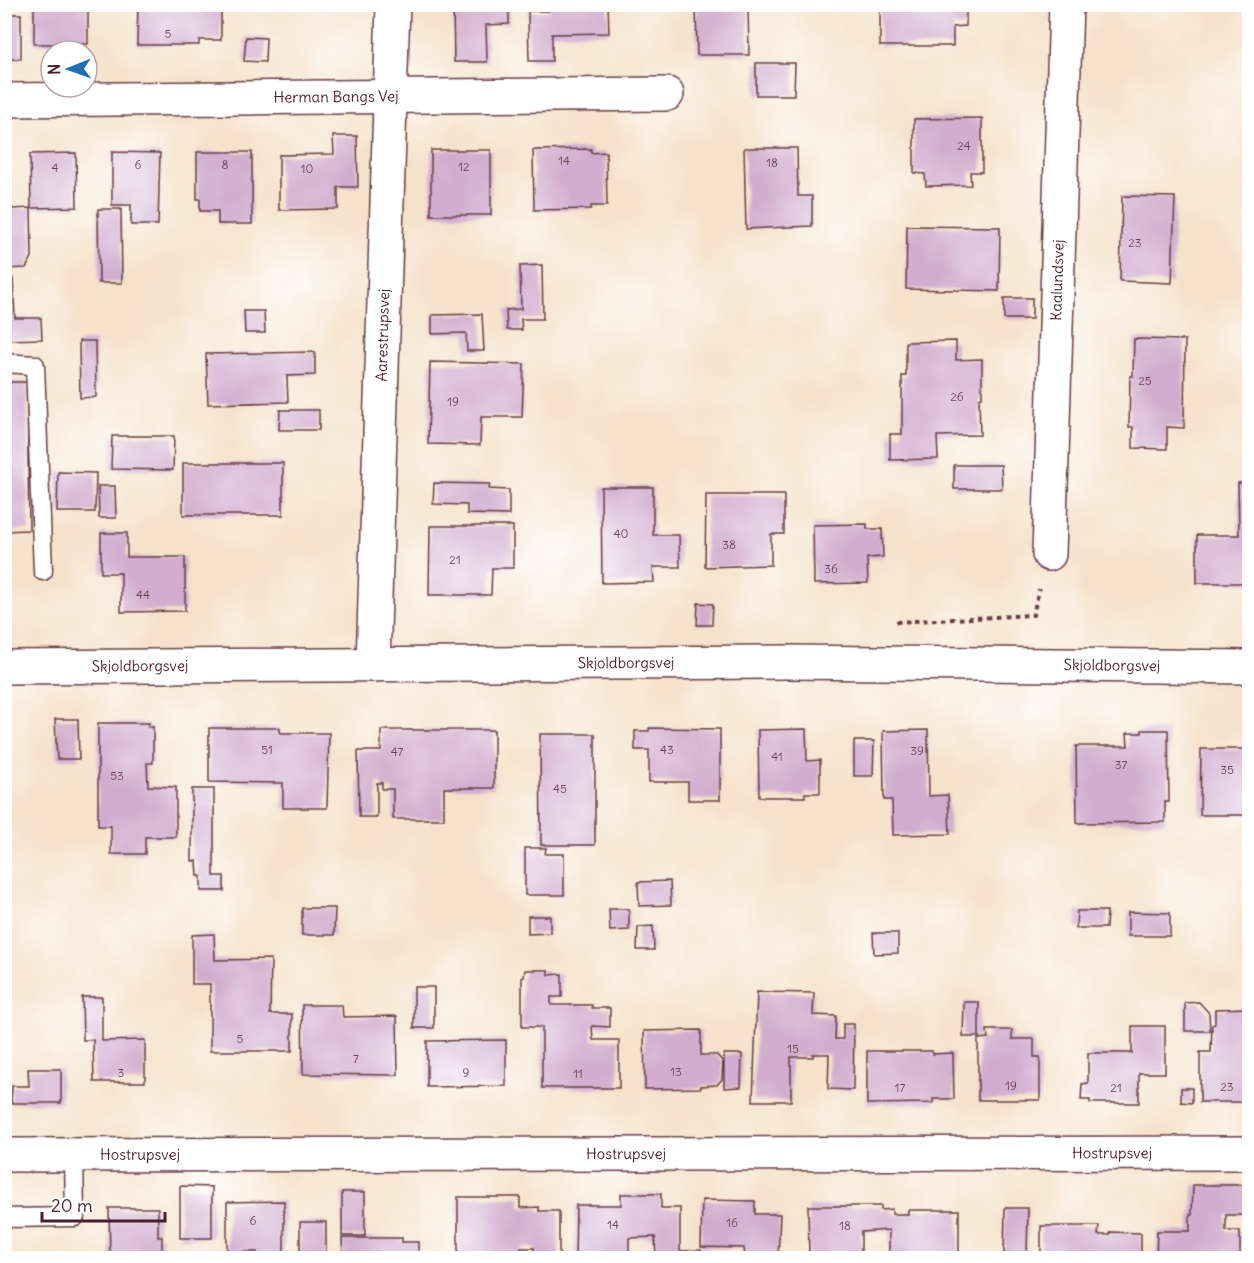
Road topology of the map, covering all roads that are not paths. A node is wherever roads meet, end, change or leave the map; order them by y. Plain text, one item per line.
1 (393, 4) edge
2 (1066, 4) edge
3 (667, 94) dead end
4 (389, 98) junction
5 (4, 100) edge
6 (4, 363) edge
7 (1049, 554) dead end
8 (43, 571) dead end
9 (373, 665) junction
10 (4, 667) edge
11 (1250, 667) edge
12 (1250, 1153) edge
13 (4, 1155) edge
14 (74, 1155) junction
15 (4, 1218) edge

1 - 4 street, Aarestrupsvej
2 - 7 street, Kaalundsvej
3 - 4 street, Herman Bangs Vej
4 - 5 street, Herman Bangs Vej
4 - 9 street, Aarestrupsvej
6 - 8 lane
9 - 10 street, Skjoldborgsvej
9 - 11 street, Skjoldborgsvej
12 - 14 street, Hostrupsvej
13 - 14 street, Hostrupsvej
14 - 15 lane

